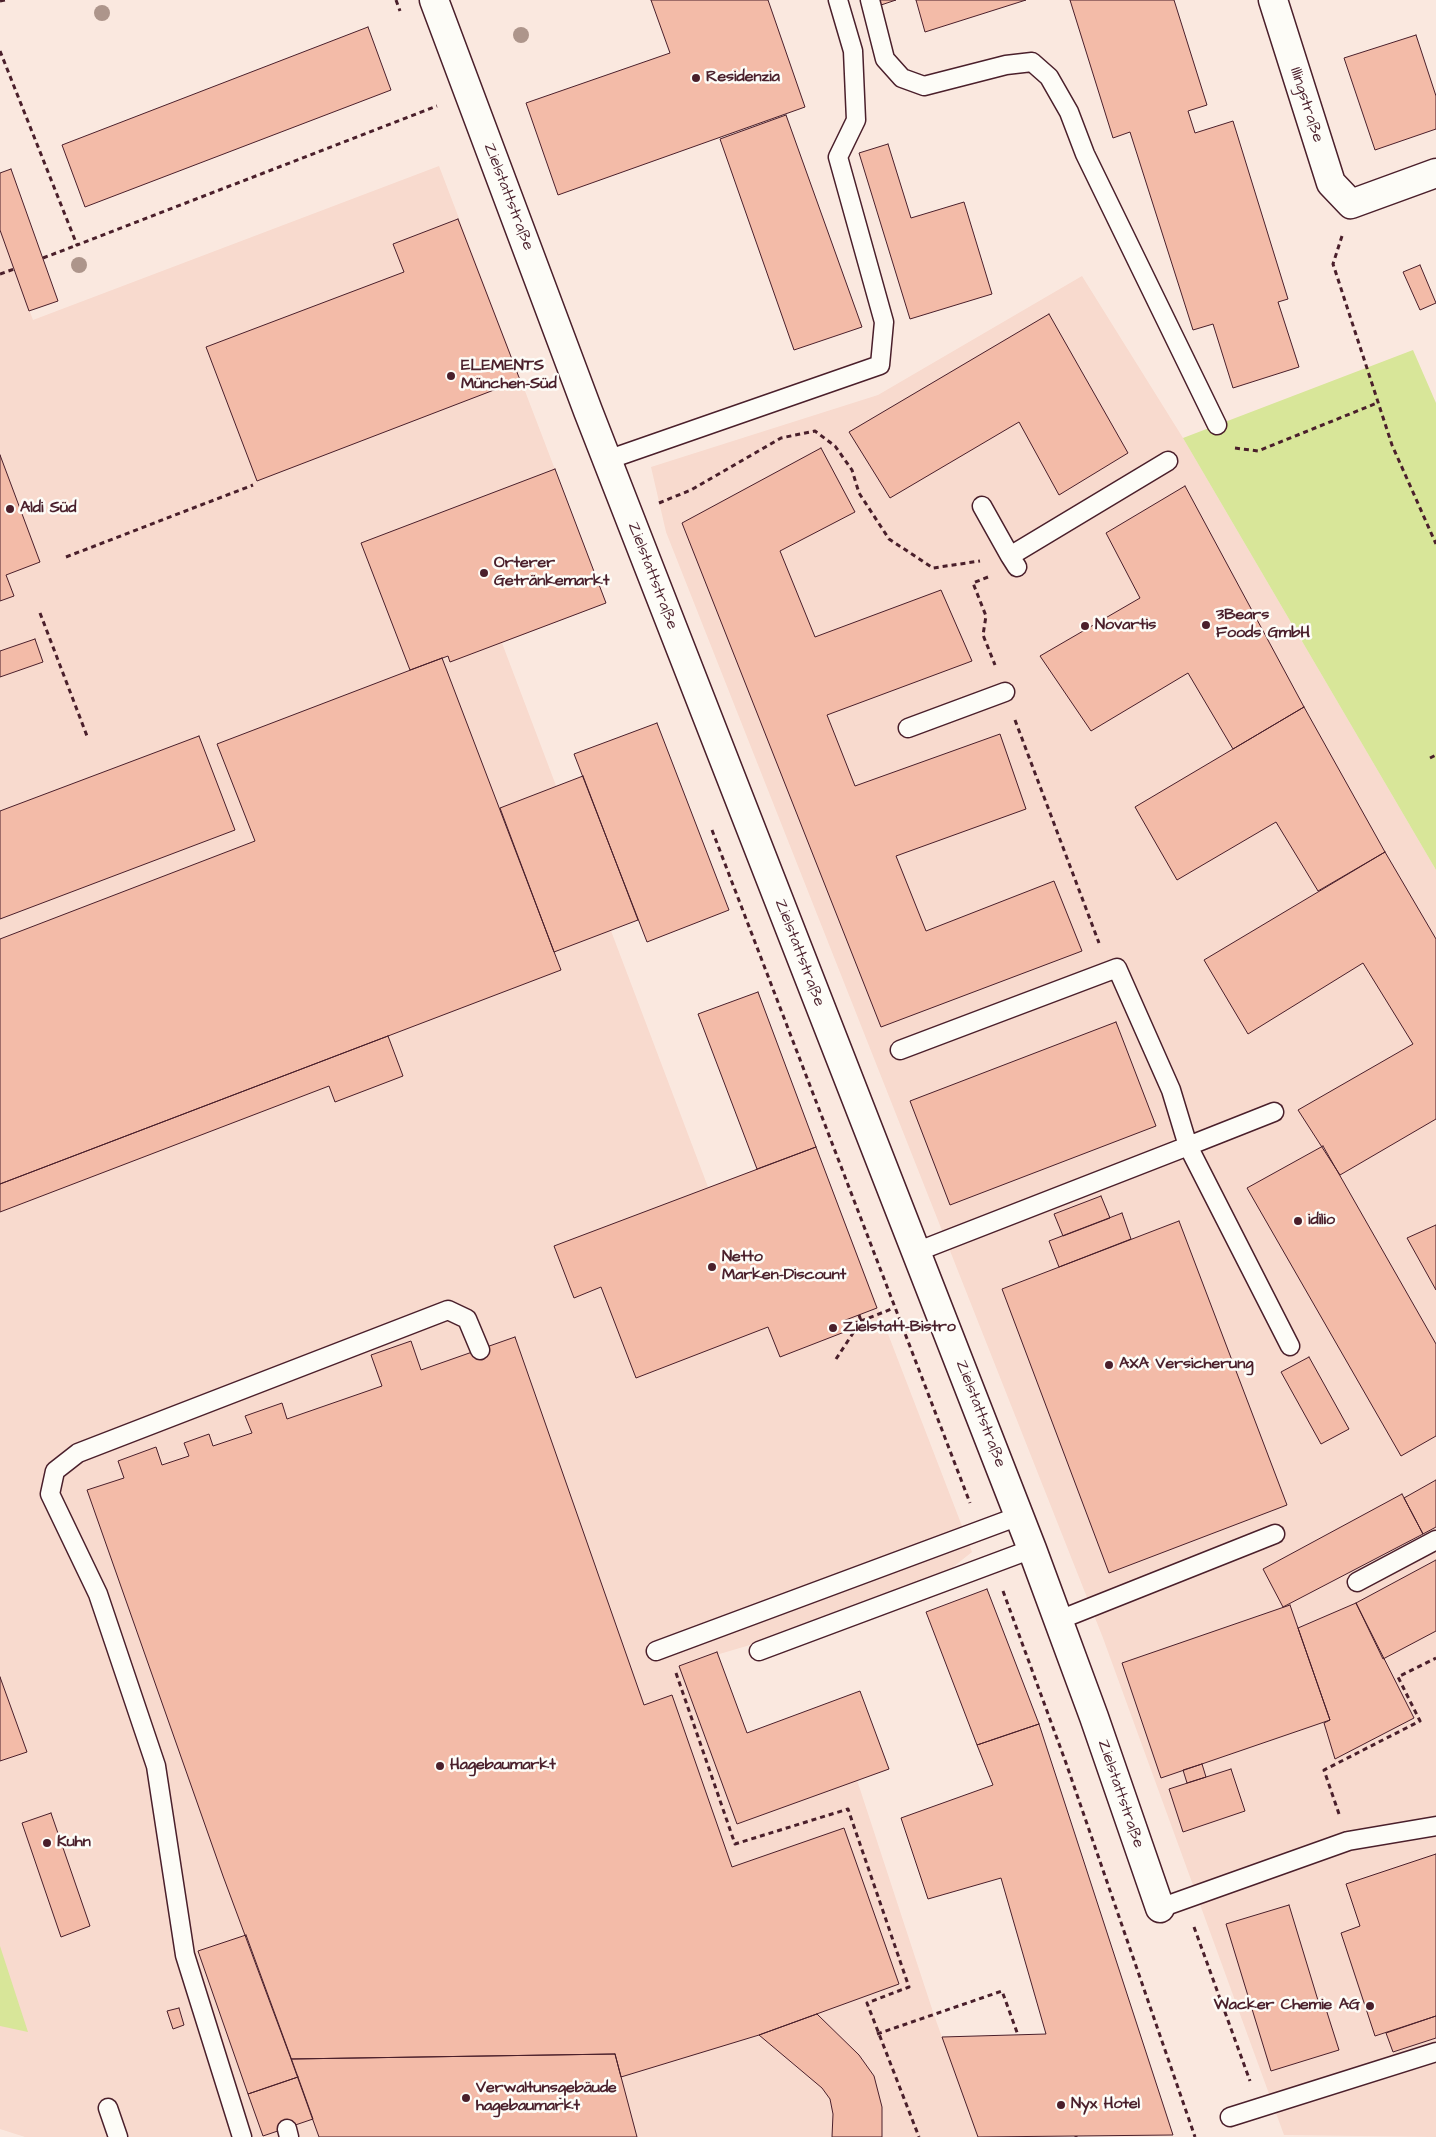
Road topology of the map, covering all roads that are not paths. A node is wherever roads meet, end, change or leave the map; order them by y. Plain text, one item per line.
1 (434, 0) edge
2 (838, 0) edge
3 (870, 0) edge
4 (1273, 0) edge
5 (1436, 173) edge
6 (1217, 425) road end
7 (608, 460) junction
8 (1168, 462) dead end
9 (982, 506) dead end
10 (1005, 692) road end
11 (908, 728) dead end
12 (900, 1050) dead end
13 (1274, 1112) dead end
14 (1188, 1146) junction
15 (916, 1252) junction
16 (1290, 1346) dead end
17 (480, 1350) dead end
18 (1019, 1516) junction
19 (1275, 1534) dead end
20 (1436, 1540) edge
21 (1032, 1549) junction
22 (1357, 1582) dead end
23 (1059, 1620) junction
24 (662, 1649) road end
25 (759, 1651) dead end
26 (1436, 1826) edge
27 (1160, 1908) joint
28 (1436, 2052) edge
29 (108, 2108) dead end
30 (1230, 2117) dead end
31 (118, 2137) edge
32 (242, 2137) edge

1 - 7 street, Zielstattstraße
2 - 7 lane
3 - 6 lane
4 - 5 street, Illingstraße
7 - 15 street, Zielstattstraße
8 - 9 lane
10 - 11 lane
12 - 14 lane
13 - 14 lane
14 - 15 lane
14 - 16 lane
15 - 18 street, Zielstattstraße
17 - 32 lane
18 - 21 street, Zielstattstraße
18 - 24 lane
19 - 23 lane
20 - 22 lane
21 - 23 street, Zielstattstraße
21 - 25 lane
23 - 27 street, Zielstattstraße
26 - 27 lane
28 - 30 lane
29 - 31 lane

